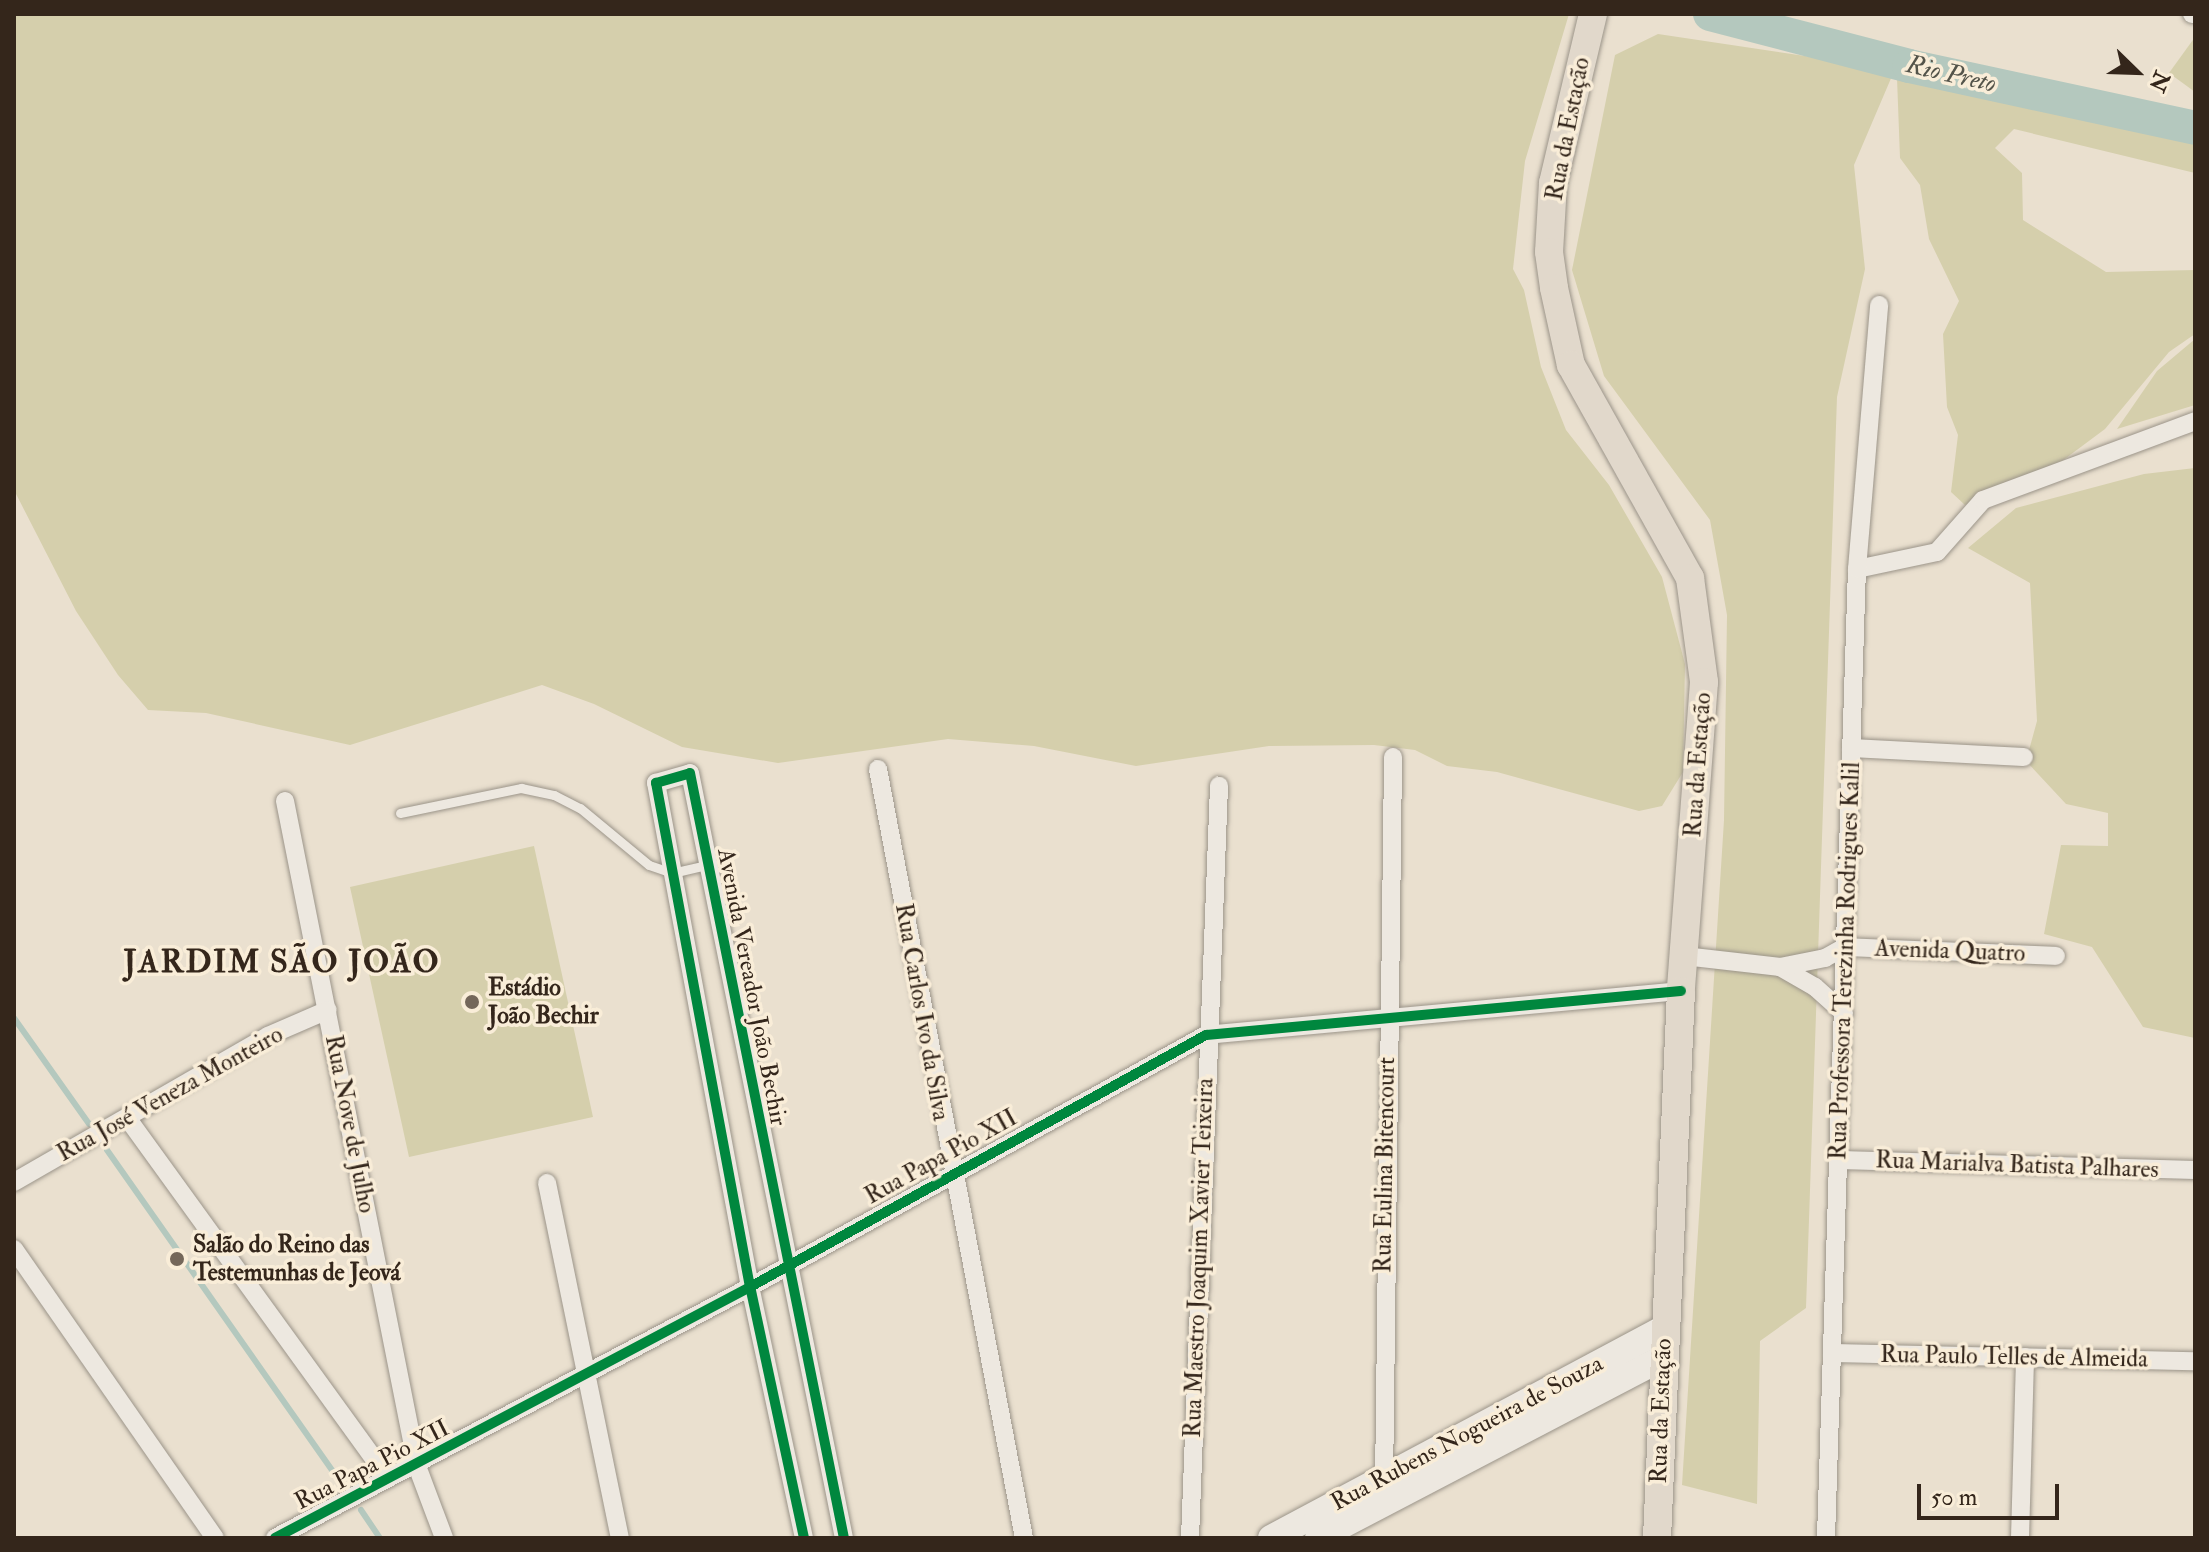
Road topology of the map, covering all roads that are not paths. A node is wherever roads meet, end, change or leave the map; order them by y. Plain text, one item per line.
1 (1591, 21) edge
2 (1879, 305) dead end
3 (2195, 421) edge
4 (1857, 569) junction
5 (1851, 748) junction
6 (1393, 757) dead end
7 (2024, 757) dead end
8 (878, 769) dead end
9 (1219, 786) dead end
10 (285, 801) dead end
11 (400, 813) dead end
12 (707, 865) junction
13 (672, 873) junction
14 (1845, 947) junction
15 (1684, 956) junction
16 (2056, 956) dead end
17 (1780, 967) junction
18 (1681, 991) junction
19 (328, 1010) junction
20 (1844, 1013) junction
21 (1387, 1015) junction
22 (1206, 1035) junction
23 (128, 1119) junction
24 (1840, 1160) junction
25 (2195, 1170) edge
26 (951, 1173) junction
27 (14, 1182) edge
28 (547, 1183) dead end
29 (14, 1249) edge
30 (785, 1266) junction
31 (750, 1287) junction
32 (1664, 1328) junction
33 (1832, 1353) junction
34 (2025, 1357) junction
35 (1662, 1358) junction
36 (2195, 1361) edge
37 (584, 1373) junction
38 (417, 1466) junction
39 (388, 1478) junction
40 (1384, 1490) junction
41 (215, 1538) edge
42 (275, 1538) edge
43 (444, 1538) edge
44 (620, 1538) edge
45 (804, 1538) edge
46 (844, 1538) edge
47 (1024, 1538) edge
48 (1190, 1538) edge
49 (1271, 1538) edge
50 (1318, 1538) edge
51 (1657, 1538) edge
52 (1826, 1538) edge
53 (2020, 1538) edge

1 - 15 main road, Rua da Estação
2 - 4 street, Rua Professora Terezinha Rodrigues Kalil
3 - 4 street
4 - 5 street, Rua Professora Terezinha Rodrigues Kalil
5 - 7 street
5 - 14 street, Rua Professora Terezinha Rodrigues Kalil
6 - 21 street, Rua Eulina Bitencourt
8 - 26 street, Rua Carlos Ivo da Silva
9 - 22 street, Rua Maestro Joaquim Xavier Teixeira
10 - 19 street, Rua Nove de Julho
11 - 13 lane
12 - 13 lane
12 - 13 street, Avenida Vereador João Bechir
12 - 30 street, Avenida Vereador João Bechir
13 - 31 street
14 - 16 street, Avenida Quatro
14 - 17 street
14 - 20 street, Rua Professora Terezinha Rodrigues Kalil
15 - 17 street
15 - 18 main road, Rua da Estação
17 - 20 street
18 - 21 street, Rua Papa Pio XII
18 - 32 main road, Rua da Estação
19 - 23 street, Rua José Veneza Monteiro
19 - 38 street, Rua Nove de Julho
20 - 24 street, Rua Professora Terezinha Rodrigues Kalil
21 - 22 street, Rua Papa Pio XII
21 - 40 street, Rua Eulina Bitencourt
22 - 26 street, Rua Papa Pio XII
22 - 48 street, Rua Maestro Joaquim Xavier Teixeira
23 - 27 street, Rua José Veneza Monteiro
23 - 39 street
24 - 25 street, Rua Marialva Batista Palhares
24 - 33 street, Rua Professora Terezinha Rodrigues Kalil
26 - 30 street, Rua Papa Pio XII
26 - 47 street, Rua Carlos Ivo da Silva
28 - 37 street
29 - 41 street
30 - 31 street, Rua Papa Pio XII
30 - 46 street, Avenida Vereador João Bechir
31 - 37 street, Rua Papa Pio XII
31 - 45 street
32 - 35 main road, Rua da Estação
32 - 40 street, Rua Rubens Nogueira de Souza
33 - 34 street, Rua Paulo Telles de Almeida
33 - 52 street, Rua Professora Terezinha Rodrigues Kalil
34 - 36 street, Rua Paulo Telles de Almeida
34 - 53 street
35 - 40 street, Rua Rubens Nogueira de Souza
35 - 51 main road, Rua da Estação
37 - 38 street, Rua Papa Pio XII
37 - 44 street
38 - 39 street, Rua Papa Pio XII
38 - 43 street, Rua Nove de Julho
39 - 42 street, Rua Papa Pio XII
40 - 49 street, Rua Rubens Nogueira de Souza
40 - 50 street, Rua Rubens Nogueira de Souza

